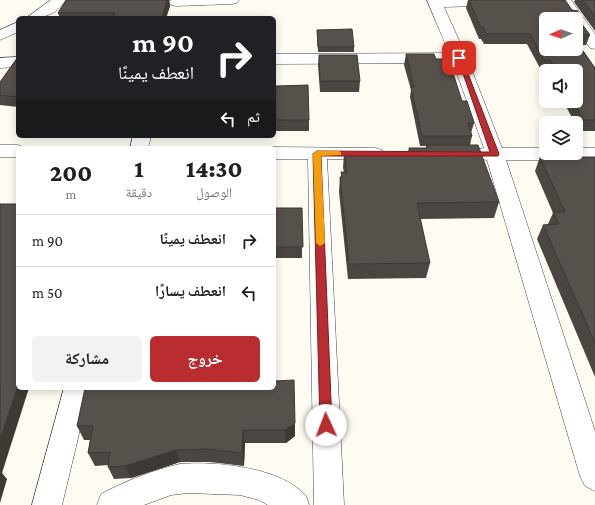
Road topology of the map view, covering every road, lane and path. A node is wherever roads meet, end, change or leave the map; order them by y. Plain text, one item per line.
1 (59, 0) edge
2 (232, 0) edge
3 (546, 0) edge
4 (564, 0) edge
5 (435, 2) edge
6 (176, 5) edge
7 (36, 16) edge
8 (16, 27) edge
9 (0, 36) edge
10 (595, 46) edge
11 (459, 58) junction
12 (276, 59) edge
13 (16, 62) edge
14 (0, 63) edge
15 (0, 151) edge
16 (16, 152) edge
17 (276, 153) edge
18 (317, 154) junction
19 (394, 154) edge
20 (464, 154) edge
21 (495, 154) junction
22 (595, 154) edge
23 (76, 390) edge
24 (595, 476) edge
25 (47, 505) edge
26 (112, 505) edge
27 (294, 505) edge
28 (329, 505) edge

1 - 7 street
2 - 6 street
3 - 5 street
4 - 10 street
5 - 11 street
8 - 9 street
11 - 12 street
11 - 21 street
13 - 14 street
15 - 16 street
17 - 18 street
18 - 19 street
18 - 28 street
20 - 21 street
21 - 22 street
21 - 24 street
23 - 25 street
26 - 27 street

